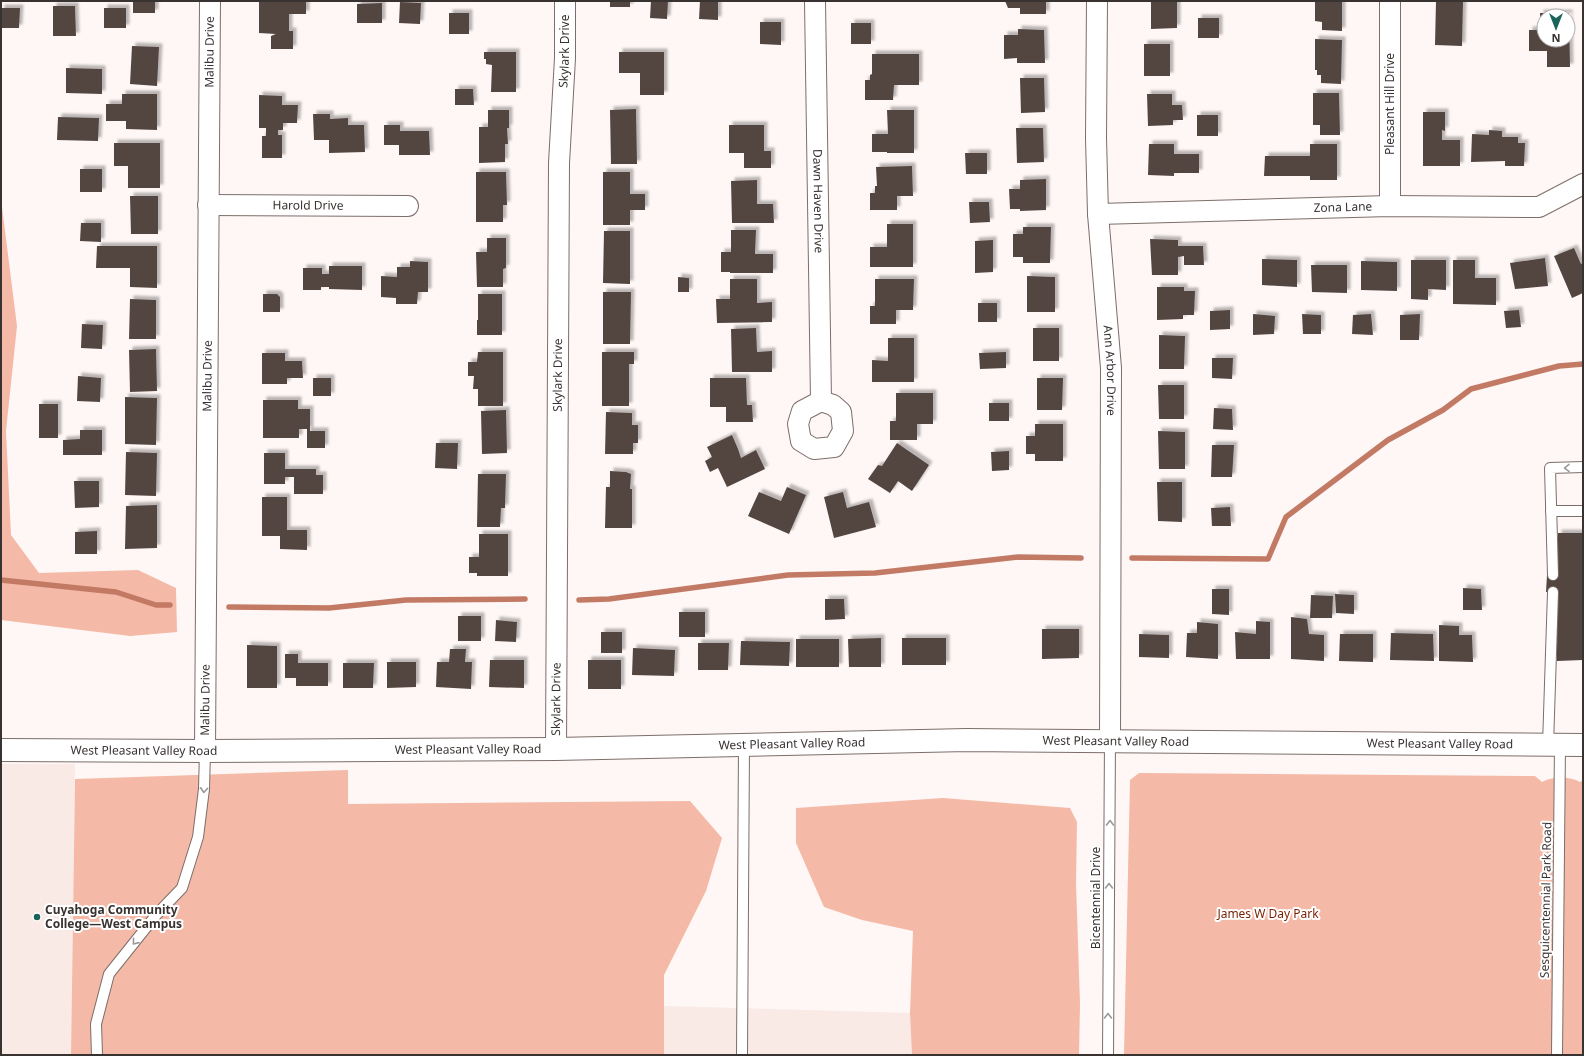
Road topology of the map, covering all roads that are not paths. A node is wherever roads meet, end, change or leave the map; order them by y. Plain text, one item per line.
1 (210, 1) edge
2 (565, 1) edge
3 (814, 1) edge
4 (1097, 1) edge
5 (1390, 1) edge
6 (1583, 184) edge
7 (208, 205) junction
8 (408, 206) dead end
9 (1390, 206) junction
10 (1098, 214) junction
11 (821, 401) dead end
12 (1583, 467) edge
13 (1551, 511) junction
14 (1583, 511) edge
15 (1553, 575) dead end
16 (1553, 592) dead end
17 (1110, 740) junction
18 (1554, 745) junction
19 (1583, 745) edge
20 (744, 746) junction
21 (556, 749) junction
22 (1, 750) edge
23 (205, 751) junction
24 (97, 1055) edge
25 (742, 1055) edge
26 (1108, 1055) edge
27 (1558, 1055) edge

1 - 7 street, Malibu Drive
2 - 21 street, Skylark Drive
3 - 11 street, Dawn Haven Drive
4 - 10 street, Ann Arbor Drive
5 - 9 street, Pleasant Hill Drive
6 - 9 street, Zona Lane
7 - 8 street, Harold Drive
7 - 23 street, Malibu Drive
9 - 10 street, Zona Lane
10 - 17 street, Ann Arbor Drive
12 -> 13 lane
13 - 14 lane
13 - 15 lane
16 - 18 lane, Sesquicentennial Park Road
17 - 18 main road, West Pleasant Valley Road
17 - 20 main road, West Pleasant Valley Road
26 -> 17 lane, Bicentennial Drive
18 - 19 main road, West Pleasant Valley Road
18 - 27 lane, Sesquicentennial Park Road
20 - 21 main road, West Pleasant Valley Road
20 - 25 lane
21 - 23 main road, West Pleasant Valley Road
22 - 23 main road, West Pleasant Valley Road
23 -> 24 lane

